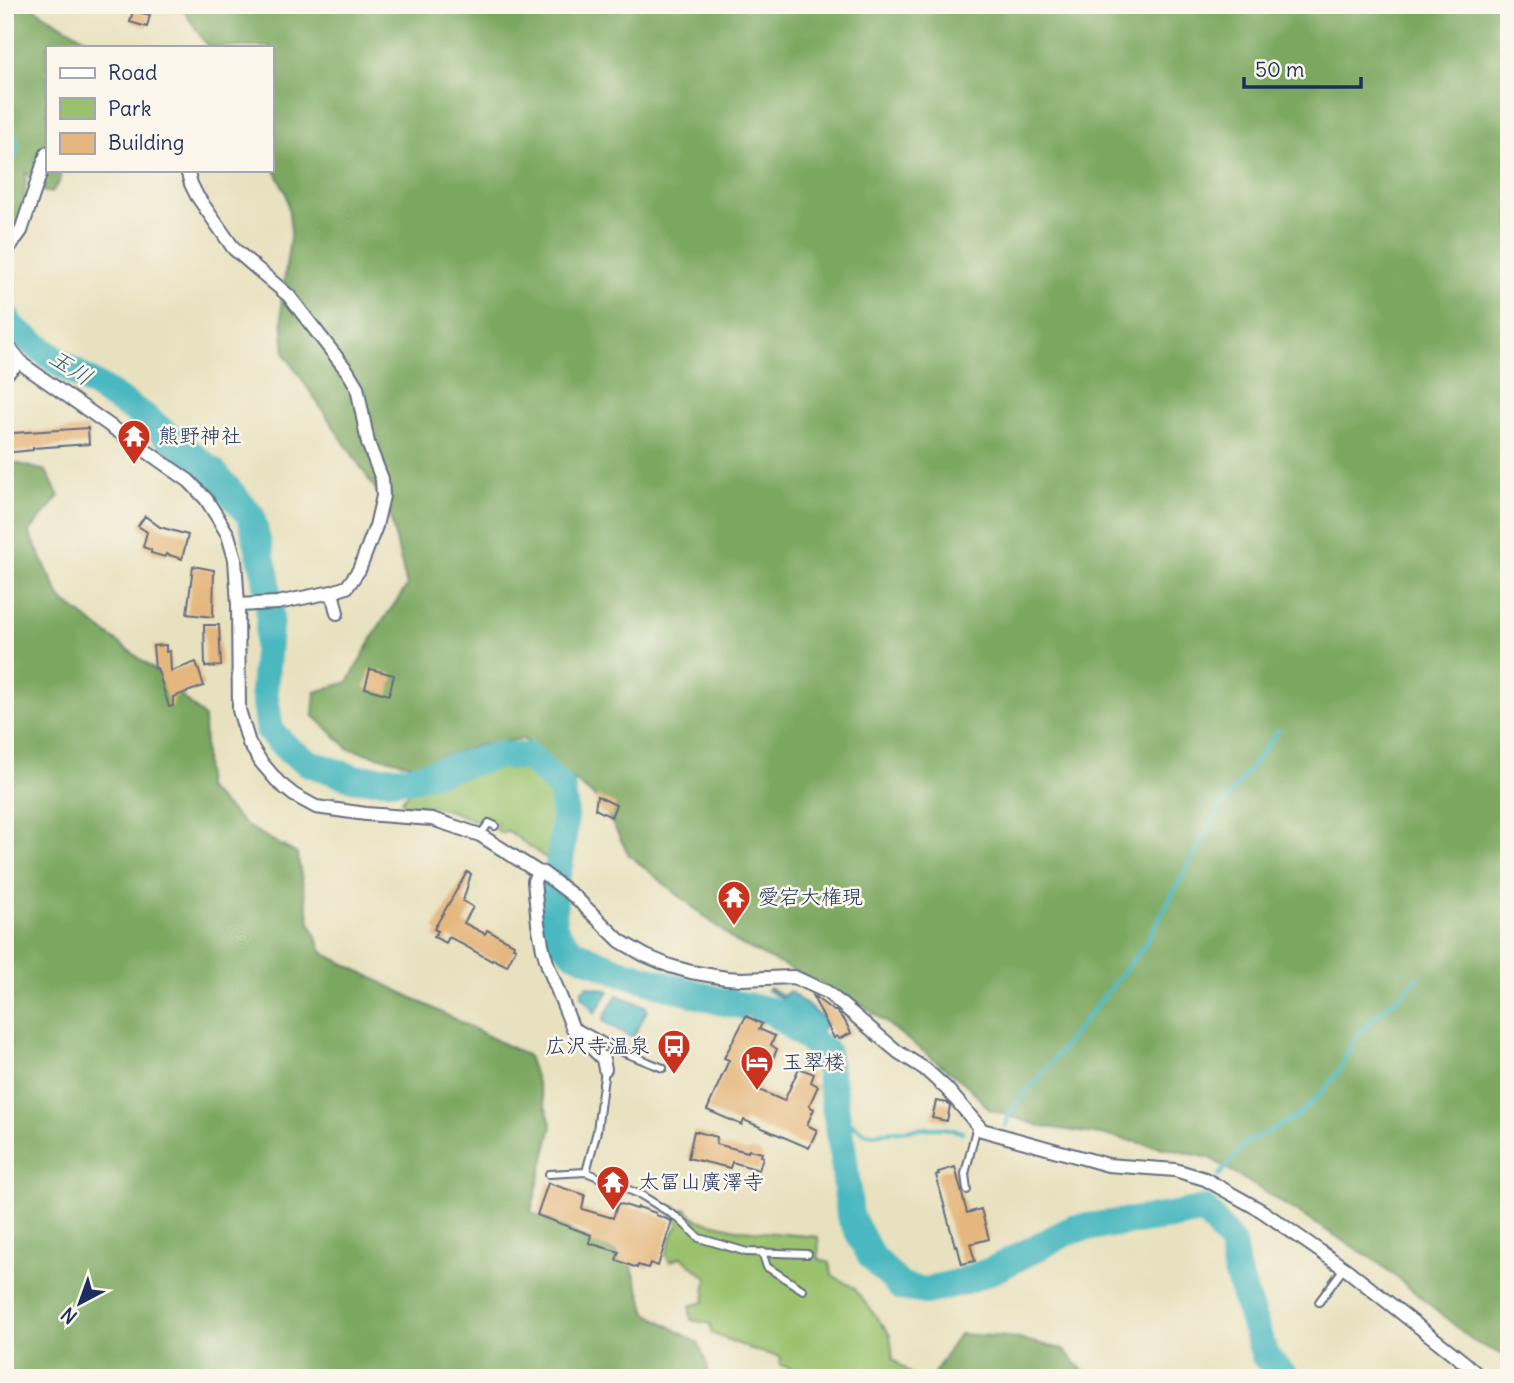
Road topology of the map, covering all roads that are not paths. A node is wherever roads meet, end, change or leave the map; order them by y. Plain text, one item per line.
1 (46, 156) edge
2 (188, 172) edge
3 (8, 246) edge
4 (5, 345) edge
5 (19, 362) junction
6 (5, 375) edge
7 (332, 592) junction
8 (238, 605) junction
9 (337, 613) dead end
10 (495, 826) dead end
11 (480, 835) junction
12 (541, 873) junction
13 (570, 1024) junction
14 (605, 1069) joint
15 (663, 1069) dead end
16 (977, 1125) junction
17 (586, 1172) junction
18 (549, 1174) dead end
19 (967, 1191) dead end
20 (762, 1252) junction
21 (808, 1254) dead end
22 (1344, 1268) junction
23 (803, 1290) dead end
24 (1319, 1302) dead end
25 (1481, 1378) edge

1 - 3 street
2 - 7 street
4 - 5 street
5 - 6 street
5 - 8 street
7 - 8 street
7 - 9 street
8 - 11 street
10 - 11 lane
11 - 12 street
12 - 13 street
12 - 16 street
13 - 14 street
13 - 15 lane
14 - 17 lane
16 - 19 lane
16 - 22 street
17 - 18 lane
17 - 20 lane
20 - 21 lane
20 - 23 lane
22 - 24 lane
22 - 25 street

